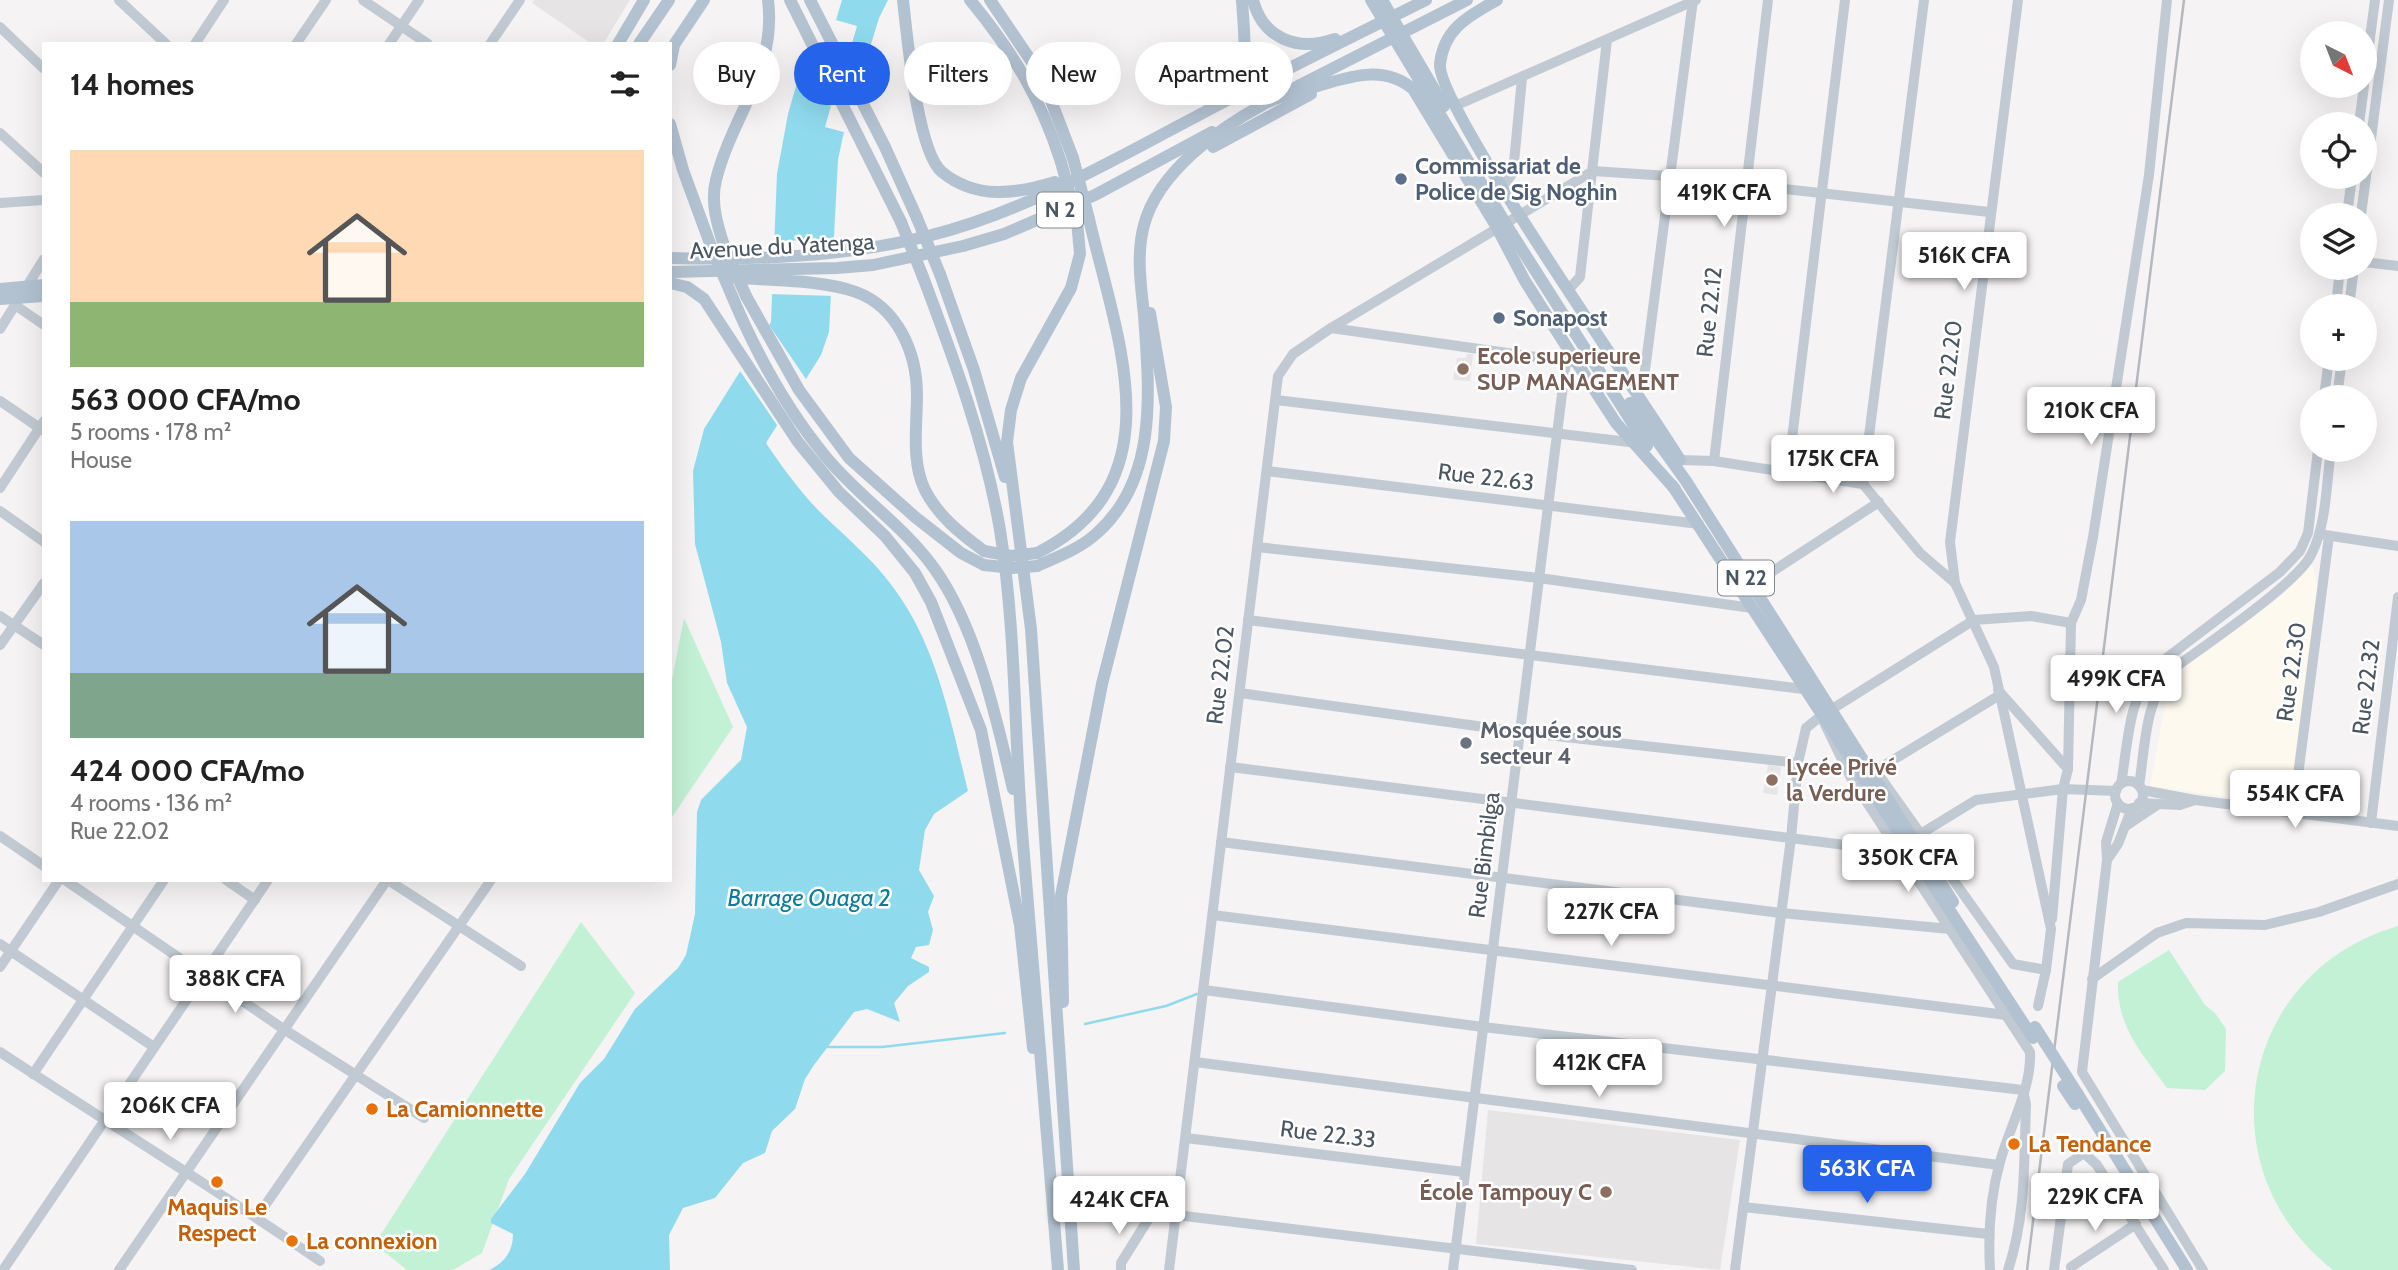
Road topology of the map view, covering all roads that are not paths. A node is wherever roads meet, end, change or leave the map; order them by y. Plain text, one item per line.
1 (224, 0) edge
2 (326, 0) edge
3 (363, 0) edge
4 (419, 0) edge
5 (520, 0) edge
6 (644, 0) edge
7 (669, 0) edge
8 (704, 0) edge
9 (768, 0) edge
10 (790, 0) edge
11 (903, 0) edge
12 (970, 0) edge
13 (989, 0) edge
14 (1242, 0) edge
15 (1253, 0) edge
16 (1371, 0) edge
17 (1382, 0) edge
18 (1426, 0) edge
19 (1467, 0) edge
20 (1497, 0) edge
21 (1694, 0) edge
22 (1768, 0) edge
23 (1845, 0) edge
24 (1924, 0) edge
25 (2018, 0) edge
26 (2167, 0) edge
27 (2375, 0) edge
28 (2389, 0) edge
29 (127, 3) edge
30 (813, 5) edge
31 (2372, 21) edge
32 (401, 26) junction
33 (0, 27) edge
34 (1372, 27) junction
35 (1607, 40) junction
36 (164, 42) edge
37 (196, 42) edge
38 (297, 42) edge
39 (390, 42) edge
40 (425, 42) edge
41 (491, 42) edge
42 (619, 42) edge
43 (640, 42) edge
44 (672, 55) edge
45 (42, 67) edge
46 (1522, 78) junction
47 (1336, 80) junction
48 (1293, 89) edge
49 (1293, 94) edge
50 (1261, 105) edge
51 (1262, 105) edge
52 (1455, 106) junction
53 (1198, 115) junction
54 (672, 131) edge
55 (0, 133) edge
56 (1067, 160) junction
57 (1178, 169) junction
58 (42, 171) edge
59 (1092, 171) junction
60 (1592, 171) junction
61 (1669, 176) junction
62 (1503, 186) junction
63 (1744, 186) junction
64 (1821, 194) junction
65 (42, 200) edge
66 (0, 203) edge
67 (1899, 203) junction
68 (2363, 203) edge
69 (1989, 212) junction
70 (1520, 214) junction
71 (1083, 220) junction
72 (1496, 226) junction
73 (719, 249) junction
74 (1139, 257) junction
75 (672, 258) edge
76 (42, 262) edge
77 (2377, 263) edge
78 (2398, 265) edge
79 (771, 269) junction
80 (675, 272) edge
81 (672, 284) edge
82 (42, 285) edge
83 (26, 286) junction
84 (0, 289) edge
85 (1569, 289) junction
86 (42, 296) edge
87 (739, 296) junction
88 (0, 299) edge
89 (16, 301) junction
90 (42, 323) edge
91 (1331, 328) junction
92 (0, 329) edge
93 (1572, 363) junction
94 (1636, 389) junction
95 (1276, 400) junction
96 (0, 401) edge
97 (1631, 412) junction
98 (42, 427) edge
99 (1558, 434) junction
100 (1637, 443) junction
101 (1680, 460) junction
102 (1714, 461) junction
103 (2317, 462) edge
104 (2329, 462) edge
105 (1267, 471) junction
106 (1787, 472) junction
107 (1686, 481) junction
108 (1863, 484) junction
109 (0, 488) edge
110 (1675, 489) junction
111 (1879, 502) junction
112 (1549, 505) junction
113 (0, 511) edge
114 (1017, 522) junction
115 (1699, 524) junction
116 (2308, 533) junction
117 (2324, 535) junction
118 (42, 541) edge
119 (2398, 546) edge
120 (1257, 547) junction
121 (1037, 560) junction
122 (1539, 578) junction
123 (1955, 583) junction
124 (42, 586) edge
125 (1750, 586) junction
126 (2398, 597) edge
127 (1752, 608) junction
128 (0, 616) edge
129 (1248, 620) junction
130 (1974, 620) junction
131 (2071, 623) junction
132 (14, 625) junction
133 (42, 644) edge
134 (0, 645) edge
135 (1529, 655) junction
136 (1804, 689) junction
137 (1240, 693) junction
138 (1998, 693) junction
139 (1825, 713) junction
140 (1520, 733) junction
141 (1798, 763) junction
142 (1230, 767) junction
143 (2068, 769) junction
144 (1875, 771) junction
145 (2118, 787) junction
146 (2140, 788) junction
147 (2063, 789) junction
148 (2022, 793) junction
149 (2195, 800) junction
150 (2118, 803) junction
151 (1511, 804) junction
152 (2158, 804) junction
153 (2136, 806) junction
154 (2294, 814) junction
155 (2371, 823) junction
156 (2398, 826) edge
157 (2125, 827) junction
158 (1021, 829) junction
159 (1922, 833) junction
160 (0, 836) edge
161 (1791, 838) junction
162 (1221, 842) junction
163 (1900, 852) junction
164 (2107, 860) junction
165 (42, 865) edge
166 (1502, 879) junction
167 (58, 882) edge
168 (68, 882) edge
169 (163, 882) edge
170 (229, 882) edge
171 (267, 882) edge
172 (386, 882) edge
173 (390, 882) edge
174 (491, 882) edge
175 (2398, 884) edge
176 (255, 900) junction
177 (1781, 913) junction
178 (1213, 915) junction
179 (133, 926) junction
180 (460, 927) junction
181 (1950, 929) junction
182 (2050, 929) junction
183 (0, 944) edge
184 (1493, 949) junction
185 (10, 951) junction
186 (521, 966) dead end
187 (0, 967) edge
188 (2046, 970) junction
189 (204, 974) junction
190 (2092, 979) junction
191 (1772, 985) junction
192 (1204, 990) junction
193 (83, 999) junction
194 (2038, 1006) dead end
195 (2006, 1015) junction
196 (1483, 1027) junction
197 (285, 1030) junction
198 (154, 1046) junction
199 (0, 1052) edge
200 (1763, 1060) junction
201 (1195, 1062) junction
202 (33, 1074) junction
203 (355, 1074) junction
204 (2023, 1090) junction
205 (1044, 1099) junction
206 (2076, 1099) junction
207 (1475, 1100) junction
208 (1063, 1104) junction
209 (424, 1118) dead end
210 (104, 1121) junction
211 (1753, 1133) junction
212 (1186, 1138) junction
213 (1999, 1165) junction
214 (186, 1169) junction
215 (1464, 1172) junction
216 (1070, 1194) junction
217 (1743, 1207) junction
218 (1154, 1210) junction
219 (1176, 1215) junction
220 (257, 1217) junction
221 (2136, 1224) junction
222 (1988, 1234) junction
223 (1455, 1251) junction
224 (2056, 1251) junction
225 (320, 1261) dead end
226 (4, 1268) edge
227 (2072, 1268) edge
228 (119, 1270) edge
229 (1058, 1270) edge
230 (1074, 1270) edge
231 (1121, 1270) edge
232 (1169, 1270) edge
233 (1453, 1270) edge
234 (1632, 1270) edge
235 (1735, 1270) edge
236 (1990, 1270) edge
237 (2008, 1270) edge
238 (2054, 1270) edge
239 (2164, 1270) edge
240 (2178, 1270) edge
241 (2187, 1270) edge
242 (2203, 1270) edge

1 - 37 street
2 - 38 street
3 - 32 street
4 - 32 street
5 - 41 street
6 - 42 main road
7 - 43 main road
8 - 44 main road
9 - 73 main road
10 - 158 main road, bridge
11 - 59 main road
12 - 56 main road
13 - 56 main road
14 - 53 main road
15 - 34 main road
16 - 97 main road, N 22, bridge
17 - 97 main road, N 22, bridge
18 - 34 main road, Avenue du Yatenga / N 2
19 - 48 main road, Avenue du Yatenga / N 2
20 - 52 main road
21 - 35 street
21 - 61 street
22 - 63 street, Rue 22.12
23 - 64 street
24 - 67 street
25 - 69 street, Rue 22.20
26 - 131 street
27 - 31 street
28 - 68 street
29 - 36 street
30 - 114 main road, bridge
32 - 39 street
32 - 40 street
33 - 45 street
34 - 53 main road, Avenue du Yatenga / N 2
35 - 46 street
35 - 60 street
46 - 52 street
46 - 62 street
47 - 49 main road
47 - 57 main road
47 - 72 main road
50 - 79 main road, Avenue du Yatenga / N 2
51 - 57 main road
52 - 62 main road
53 - 59 main road, Avenue du Yatenga / N 2
54 - 73 main road
55 - 58 street
56 - 71 main road, bridge
57 - 74 main road
59 - 79 main road, Avenue du Yatenga / N 2
60 - 61 street
60 - 70 street, Rue 22.02
60 - 85 street
61 - 63 street
61 - 94 street
62 - 70 main road
63 - 64 street
63 - 102 street, Rue 22.12
64 - 67 street
64 - 106 street
65 - 66 street
67 - 69 street
67 - 108 street
69 - 123 street, Rue 22.20
70 - 72 street, Rue 22.02
70 - 85 main road
71 - 114 main road
71 - 121 main road
72 - 91 street, Rue 22.02
72 - 93 main road
73 - 87 main road, bridge
74 - 121 main road
74 - 208 main road
75 - 79 main road, Avenue du Yatenga / N 2
76 - 83 street
77 - 78 street
79 - 80 main road
79 - 121 main road, bridge
81 - 205 main road
82 - 83 main road
83 - 84 main road
83 - 89 street
85 - 94 main road
86 - 89 main road
87 - 121 main road, bridge
87 - 158 main road
88 - 89 main road
89 - 90 street
89 - 92 street
91 - 93 street
91 - 95 street, Rue 22.02
93 - 99 street, Rue Bimbilga
93 - 100 main road
94 - 101 main road
95 - 99 street
95 - 105 street, Rue 22.02
96 - 98 street
97 - 107 main road, N 22
97 - 110 main road, N 22
98 - 109 street
99 - 100 street
99 - 112 street, Rue Bimbilga
100 - 110 main road
101 - 102 street
101 - 107 main road
102 - 106 street
103 - 116 street
104 - 117 street, Rue 22.30
105 - 112 street, Rue 22.63
105 - 120 street, Rue 22.02
106 - 108 street
107 - 125 main road, N 22
108 - 111 street
110 - 115 main road, N 22
111 - 123 street
111 - 125 street
112 - 115 street, Rue 22.63
112 - 122 street, Rue Bimbilga
113 - 118 street
114 - 208 main road
115 - 127 main road, N 22
116 - 117 street
116 - 145 street
117 - 119 street
117 - 146 street
117 - 154 street, Rue 22.30
120 - 122 street
120 - 129 street, Rue 22.02
122 - 127 street
122 - 135 street, Rue Bimbilga
123 - 130 street, Rue 22.20
124 - 132 street
125 - 139 main road, N 22
126 - 155 street, Rue 22.32
127 - 136 main road, N 22
128 - 132 street
129 - 135 street
129 - 137 street, Rue 22.02
130 - 131 street
130 - 138 street, Rue 22.20
130 - 139 street
131 - 143 street
132 - 133 street
132 - 134 street
135 - 136 street
135 - 140 street, Rue Bimbilga
136 - 139 main road, N 22
137 - 140 street
137 - 142 street, Rue 22.02
138 - 143 street
138 - 144 street
138 - 148 street, Rue 22.20
139 - 141 street
139 - 144 street
139 - 163 street
139 - 206 main road, N 22, bridge
140 - 141 street
140 - 151 street, Rue Bimbilga
141 - 161 street
142 - 151 street
142 - 162 street, Rue 22.02
143 - 147 street
144 - 159 street
145 - 146 street
145 - 147 street
145 - 150 street
146 - 149 street
146 - 153 street
147 - 148 street
147 - 182 street
148 - 159 street
148 - 182 street, Rue 22.20
149 - 152 street
149 - 154 street
150 - 153 street
150 - 164 street
151 - 161 street
151 - 166 street, Rue Bimbilga
152 - 153 street
152 - 157 street
153 - 157 street
154 - 155 street
155 - 156 street
157 - 164 street
158 - 205 main road
159 - 188 street
160 - 165 street
161 - 163 street
161 - 177 street
162 - 166 street
162 - 178 street, Rue 22.02
163 - 181 street
164 - 190 street
166 - 177 street
166 - 184 street, Rue Bimbilga
167 - 185 street
168 - 179 street
169 - 179 street
170 - 176 street
171 - 176 street
172 - 197 street
173 - 180 street
174 - 180 street
175 - 190 street
176 - 189 street
177 - 181 street
177 - 191 street
178 - 184 street
178 - 192 street, Rue 22.02
179 - 189 street
179 - 193 street
180 - 186 street
180 - 203 street
181 - 195 street
182 - 188 street
183 - 185 street
184 - 191 street
184 - 196 street, Rue Bimbilga
185 - 187 street
185 - 193 street
188 - 194 street
189 - 197 street
189 - 198 street
190 - 242 street
191 - 195 street
191 - 200 street
192 - 196 street
192 - 201 street, Rue 22.02
193 - 198 street
193 - 202 street
195 - 204 street
196 - 200 street
196 - 207 street, Rue Bimbilga
197 - 203 street
197 - 214 street
198 - 210 street
199 - 202 street
200 - 204 street
200 - 211 street
201 - 207 street
201 - 212 street, Rue 22.02
202 - 210 street
203 - 209 street
203 - 220 street
204 - 213 street
204 - 237 street
205 - 229 main road
206 - 240 main road, N 22
206 - 241 main road, N 22
207 - 211 street
207 - 215 street, Rue Bimbilga
208 - 216 main road
210 - 214 street
210 - 226 street
211 - 213 street
211 - 217 street
212 - 215 street, Rue 22.33
212 - 219 street, Rue 22.02
213 - 222 street
214 - 220 street
214 - 228 street
215 - 223 street, Rue Bimbilga
216 - 218 street
216 - 230 main road
217 - 222 street
217 - 235 street
218 - 219 street
218 - 231 street
219 - 223 street
219 - 232 street, Rue 22.02
220 - 225 street
221 - 224 street
221 - 227 street
221 - 239 street
222 - 236 street
223 - 233 street, Rue Bimbilga
223 - 234 street
224 - 227 street
224 - 238 street

